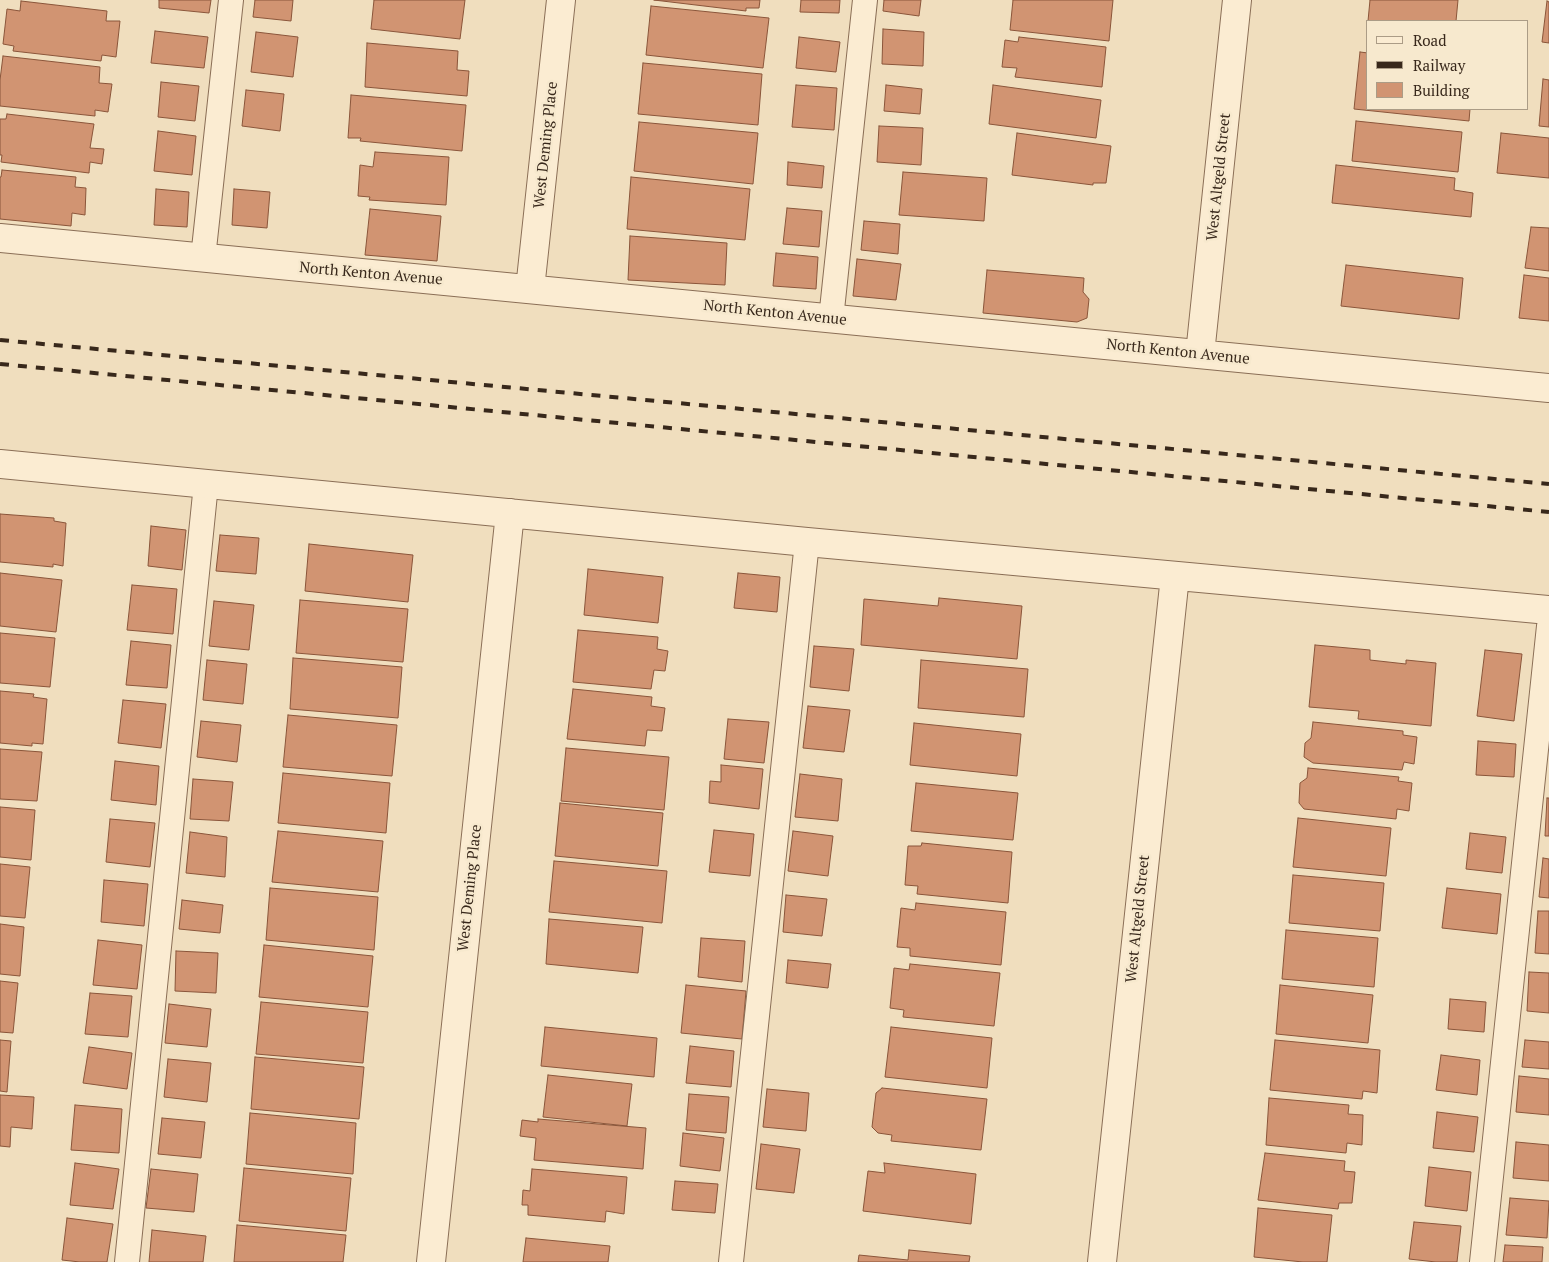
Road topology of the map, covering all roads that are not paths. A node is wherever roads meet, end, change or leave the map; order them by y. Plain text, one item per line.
1 (231, 0) edge
2 (561, 0) edge
3 (865, 0) edge
4 (1237, 0) edge
5 (0, 238) edge
6 (203, 258) junction
7 (530, 289) junction
8 (831, 318) junction
9 (1200, 354) junction
10 (1549, 388) edge
11 (0, 464) edge
12 (206, 484) junction
13 (510, 514) junction
14 (806, 542) junction
15 (1175, 576) junction
16 (1549, 610) edge
17 (1549, 626) edge
18 (127, 1262) edge
19 (431, 1262) edge
20 (731, 1262) edge
21 (1102, 1262) edge
22 (1482, 1262) edge

1 - 6 lane
2 - 7 street, West Deming Place
3 - 8 lane
4 - 9 street, West Altgeld Street
5 - 6 street, North Kenton Avenue
6 - 7 street, North Kenton Avenue
7 - 8 street, North Kenton Avenue
8 - 9 street, North Kenton Avenue
9 - 10 street, North Kenton Avenue
11 - 12 street
12 - 13 street
12 - 18 lane
13 - 14 street
13 - 19 street, West Deming Place
14 - 15 street
14 - 20 lane
15 - 16 street
15 - 21 street, West Altgeld Street
17 - 22 lane

